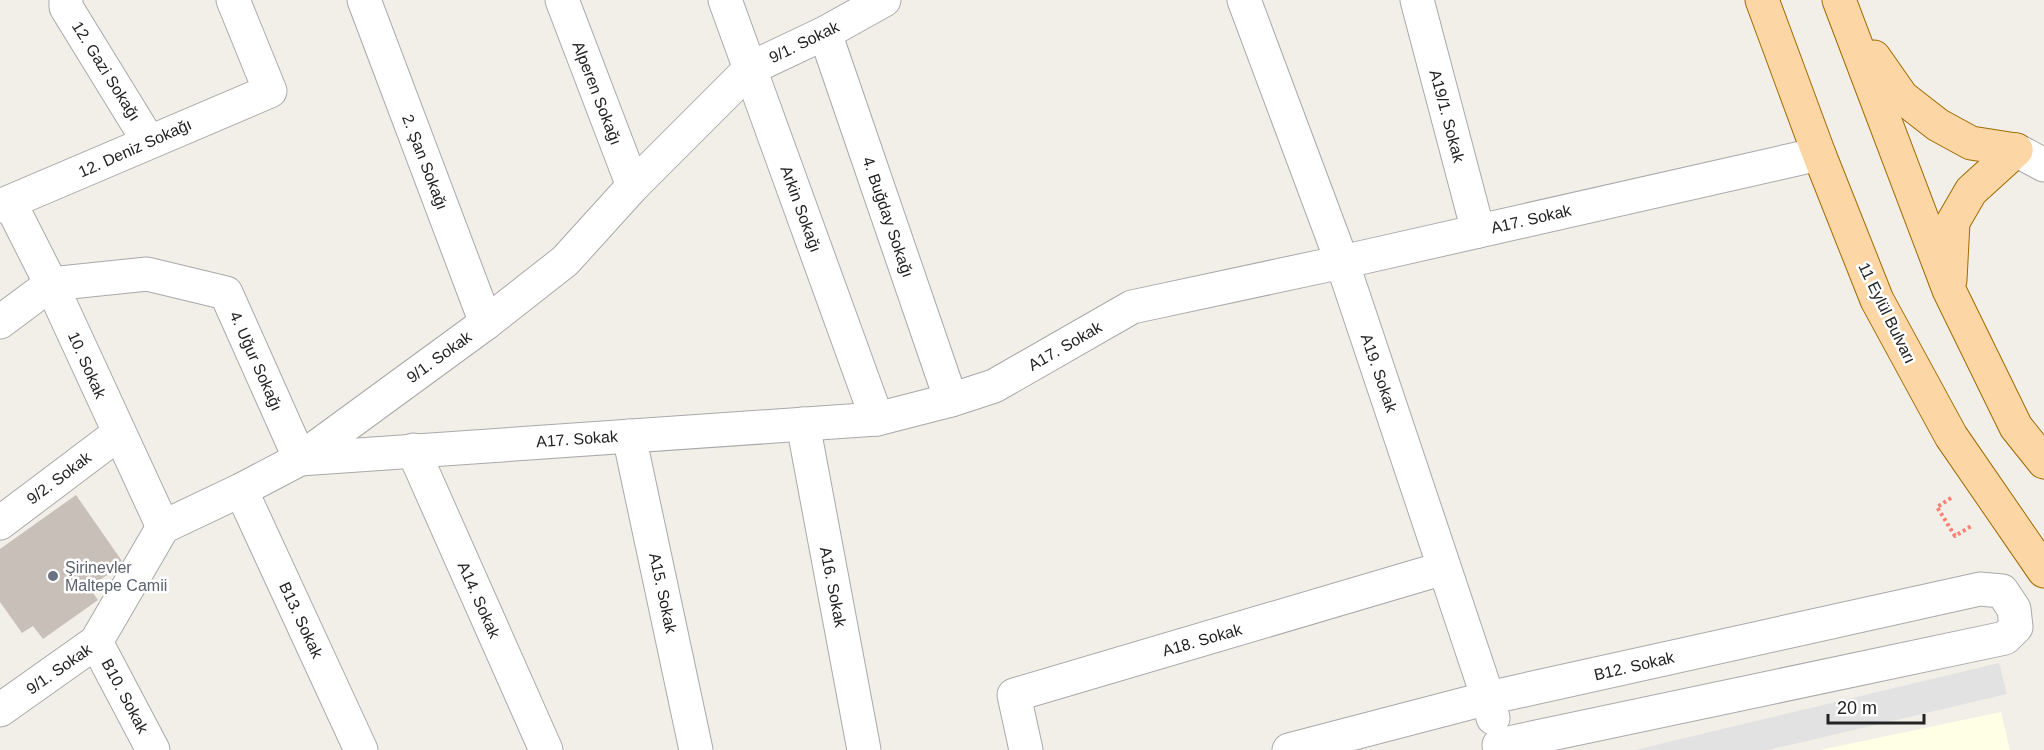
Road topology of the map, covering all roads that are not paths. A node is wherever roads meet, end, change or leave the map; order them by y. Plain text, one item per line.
1 (66, 0) edge
2 (233, 0) edge
3 (364, 0) edge
4 (562, 0) edge
5 (725, 0) edge
6 (884, 0) edge
7 (1244, 0) edge
8 (1417, 0) edge
9 (1762, 0) edge
10 (1843, 8) edge
11 (840, 18) edge
12 (751, 68) junction
13 (149, 142) junction
14 (2035, 153) edge
15 (1819, 154) junction
16 (633, 186) junction
17 (5, 205) edge
18 (1478, 231) junction
19 (1342, 262) junction
20 (51, 284) junction
21 (1949, 290) junction
22 (0, 322) edge
23 (486, 323) junction
24 (951, 400) junction
25 (877, 419) junction
26 (803, 424) junction
27 (118, 434) junction
28 (629, 436) junction
29 (413, 450) junction
30 (300, 459) junction
31 (2044, 462) edge
32 (241, 490) junction
33 (0, 524) edge
34 (163, 527) junction
35 (1444, 568) junction
36 (2044, 571) edge
37 (96, 642) junction
38 (1488, 698) junction
39 (0, 710) edge
40 (1612, 736) edge
41 (1499, 747) edge
42 (153, 750) edge
43 (361, 750) edge
44 (546, 750) edge
45 (696, 750) edge
46 (864, 750) edge
47 (1026, 750) edge
48 (1289, 750) edge

1 - 13 street, 12. Gazi Sokağı
2 - 13 street, 12. Deniz Sokağı
3 - 23 street, 2. Şan Sokağı
4 - 16 street, Alperen Sokağı
5 - 12 street, Arkin Sokağı
6 - 11 street, 9/1. Sokak
7 - 19 street, A19. Sokak
8 - 18 street, A19/1. Sokak
9 - 15 main road, 11 Eylül Bulvarı
10 - 14 main road
10 - 21 main road
11 - 12 street, 9/1. Sokak
11 - 24 street, 4. Buğday Sokağı
12 - 16 street, 9/1. Sokak
12 - 25 street, Arkin Sokağı
13 - 17 street, 12. Deniz Sokağı
14 - 21 main road
15 - 18 street, A17. Sokak
15 - 36 main road, 11 Eylül Bulvarı
16 - 23 street, 9/1. Sokak
17 - 20 street, 10. Sokak
18 - 19 street, A17. Sokak
19 - 24 street, A17. Sokak
19 - 35 street, A19. Sokak
20 - 22 street
20 - 27 street, 10. Sokak
20 - 30 street, 4. Uğur Sokağı
21 - 31 main road
23 - 30 street, 9/1. Sokak
24 - 25 street, A17. Sokak
25 - 26 street, A17. Sokak
26 - 28 street, A17. Sokak
26 - 46 street, A16. Sokak
27 - 33 street, 9/2. Sokak
27 - 34 street, 10. Sokak
28 - 29 street, A17. Sokak
28 - 45 street, A15. Sokak
29 - 30 street, A17. Sokak
29 - 44 street, A14. Sokak
30 - 32 street, 9/1. Sokak
32 - 34 street, 9/1. Sokak
32 - 43 street, B13. Sokak
34 - 37 street, 9/1. Sokak
35 - 38 street, A19. Sokak
35 - 47 street, A18. Sokak
37 - 39 street, 9/1. Sokak
37 - 42 street, B10. Sokak
38 - 40 street, B12. Sokak
38 - 41 street, A19. Sokak
38 - 48 street, B12. Sokak
40 - 41 street

